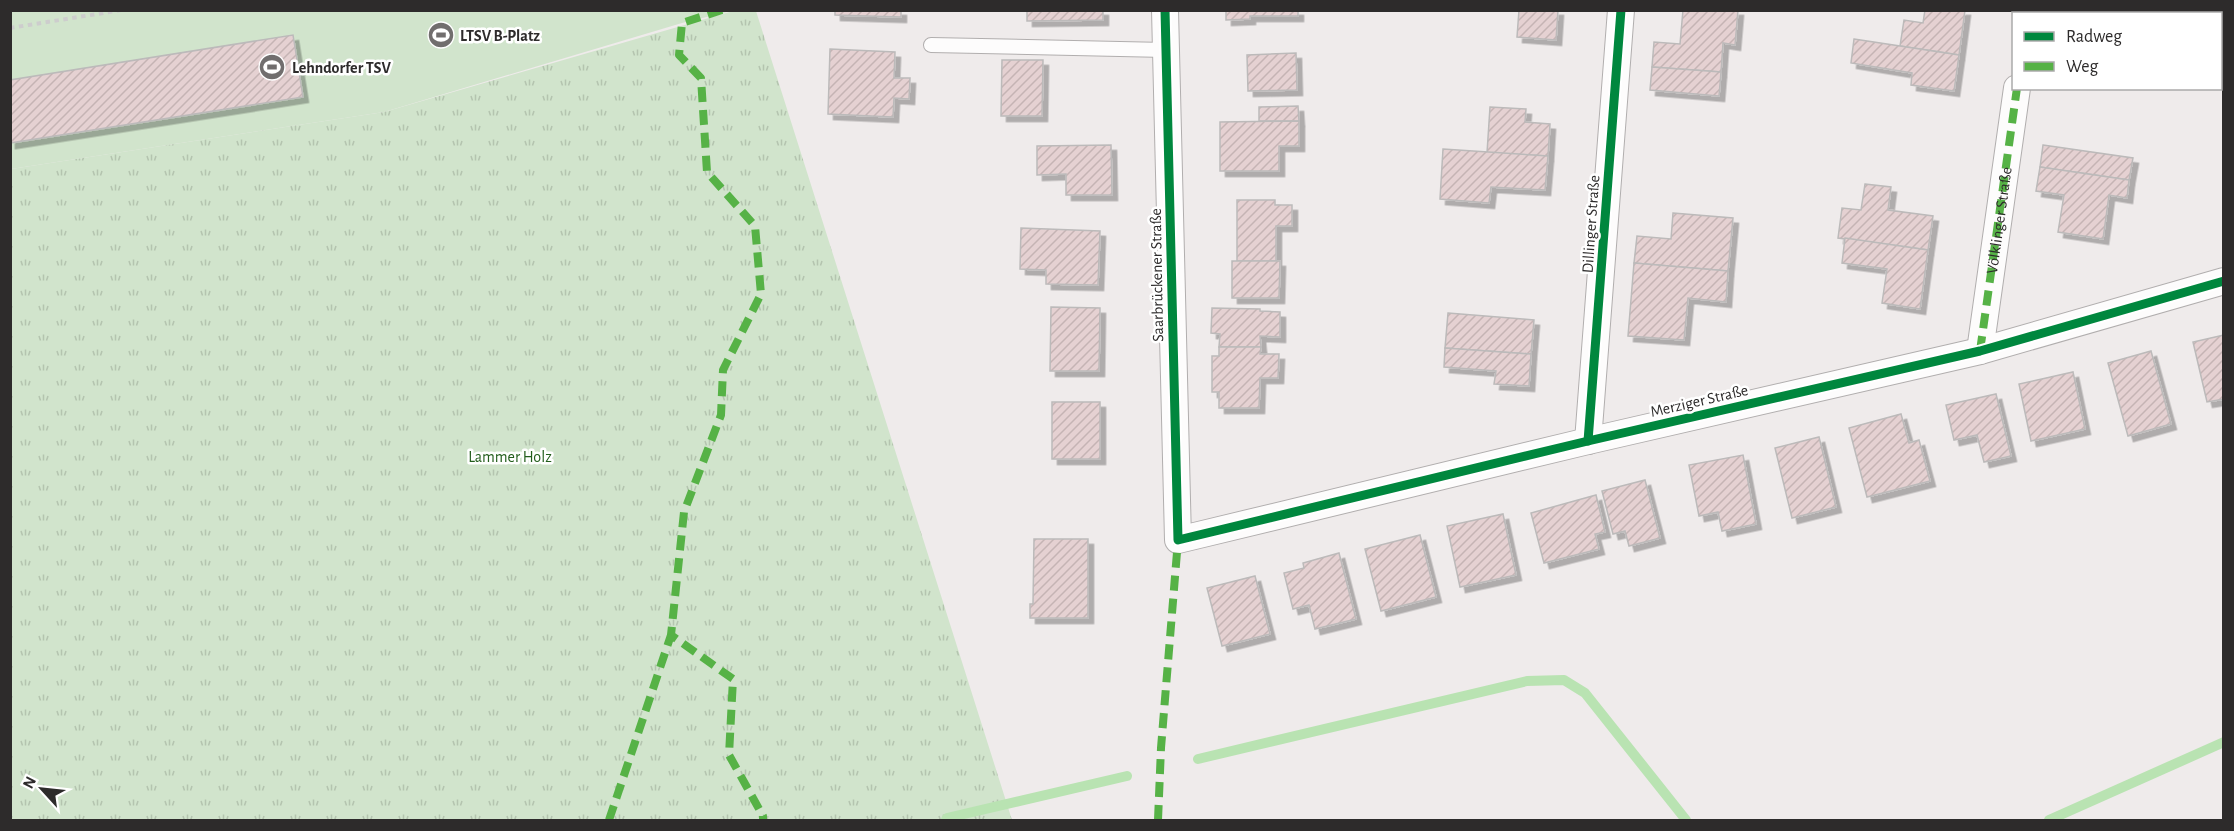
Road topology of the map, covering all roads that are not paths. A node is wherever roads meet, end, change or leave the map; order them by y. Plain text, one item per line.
1 (1165, 10) edge
2 (1621, 10) edge
3 (931, 45) dead end
4 (1166, 50) junction
5 (2017, 90) edge
6 (2223, 281) edge
7 (1980, 351) junction
8 (1588, 441) junction
9 (1178, 540) joint

1 - 4 street, Saarbrückener Straße
2 - 8 street, Dillinger Straße
3 - 4 lane
4 - 9 street, Saarbrückener Straße
5 - 7 street, Völklinger Straße
6 - 7 street, Merziger Straße
7 - 8 street, Merziger Straße
8 - 9 street, Merziger Straße

